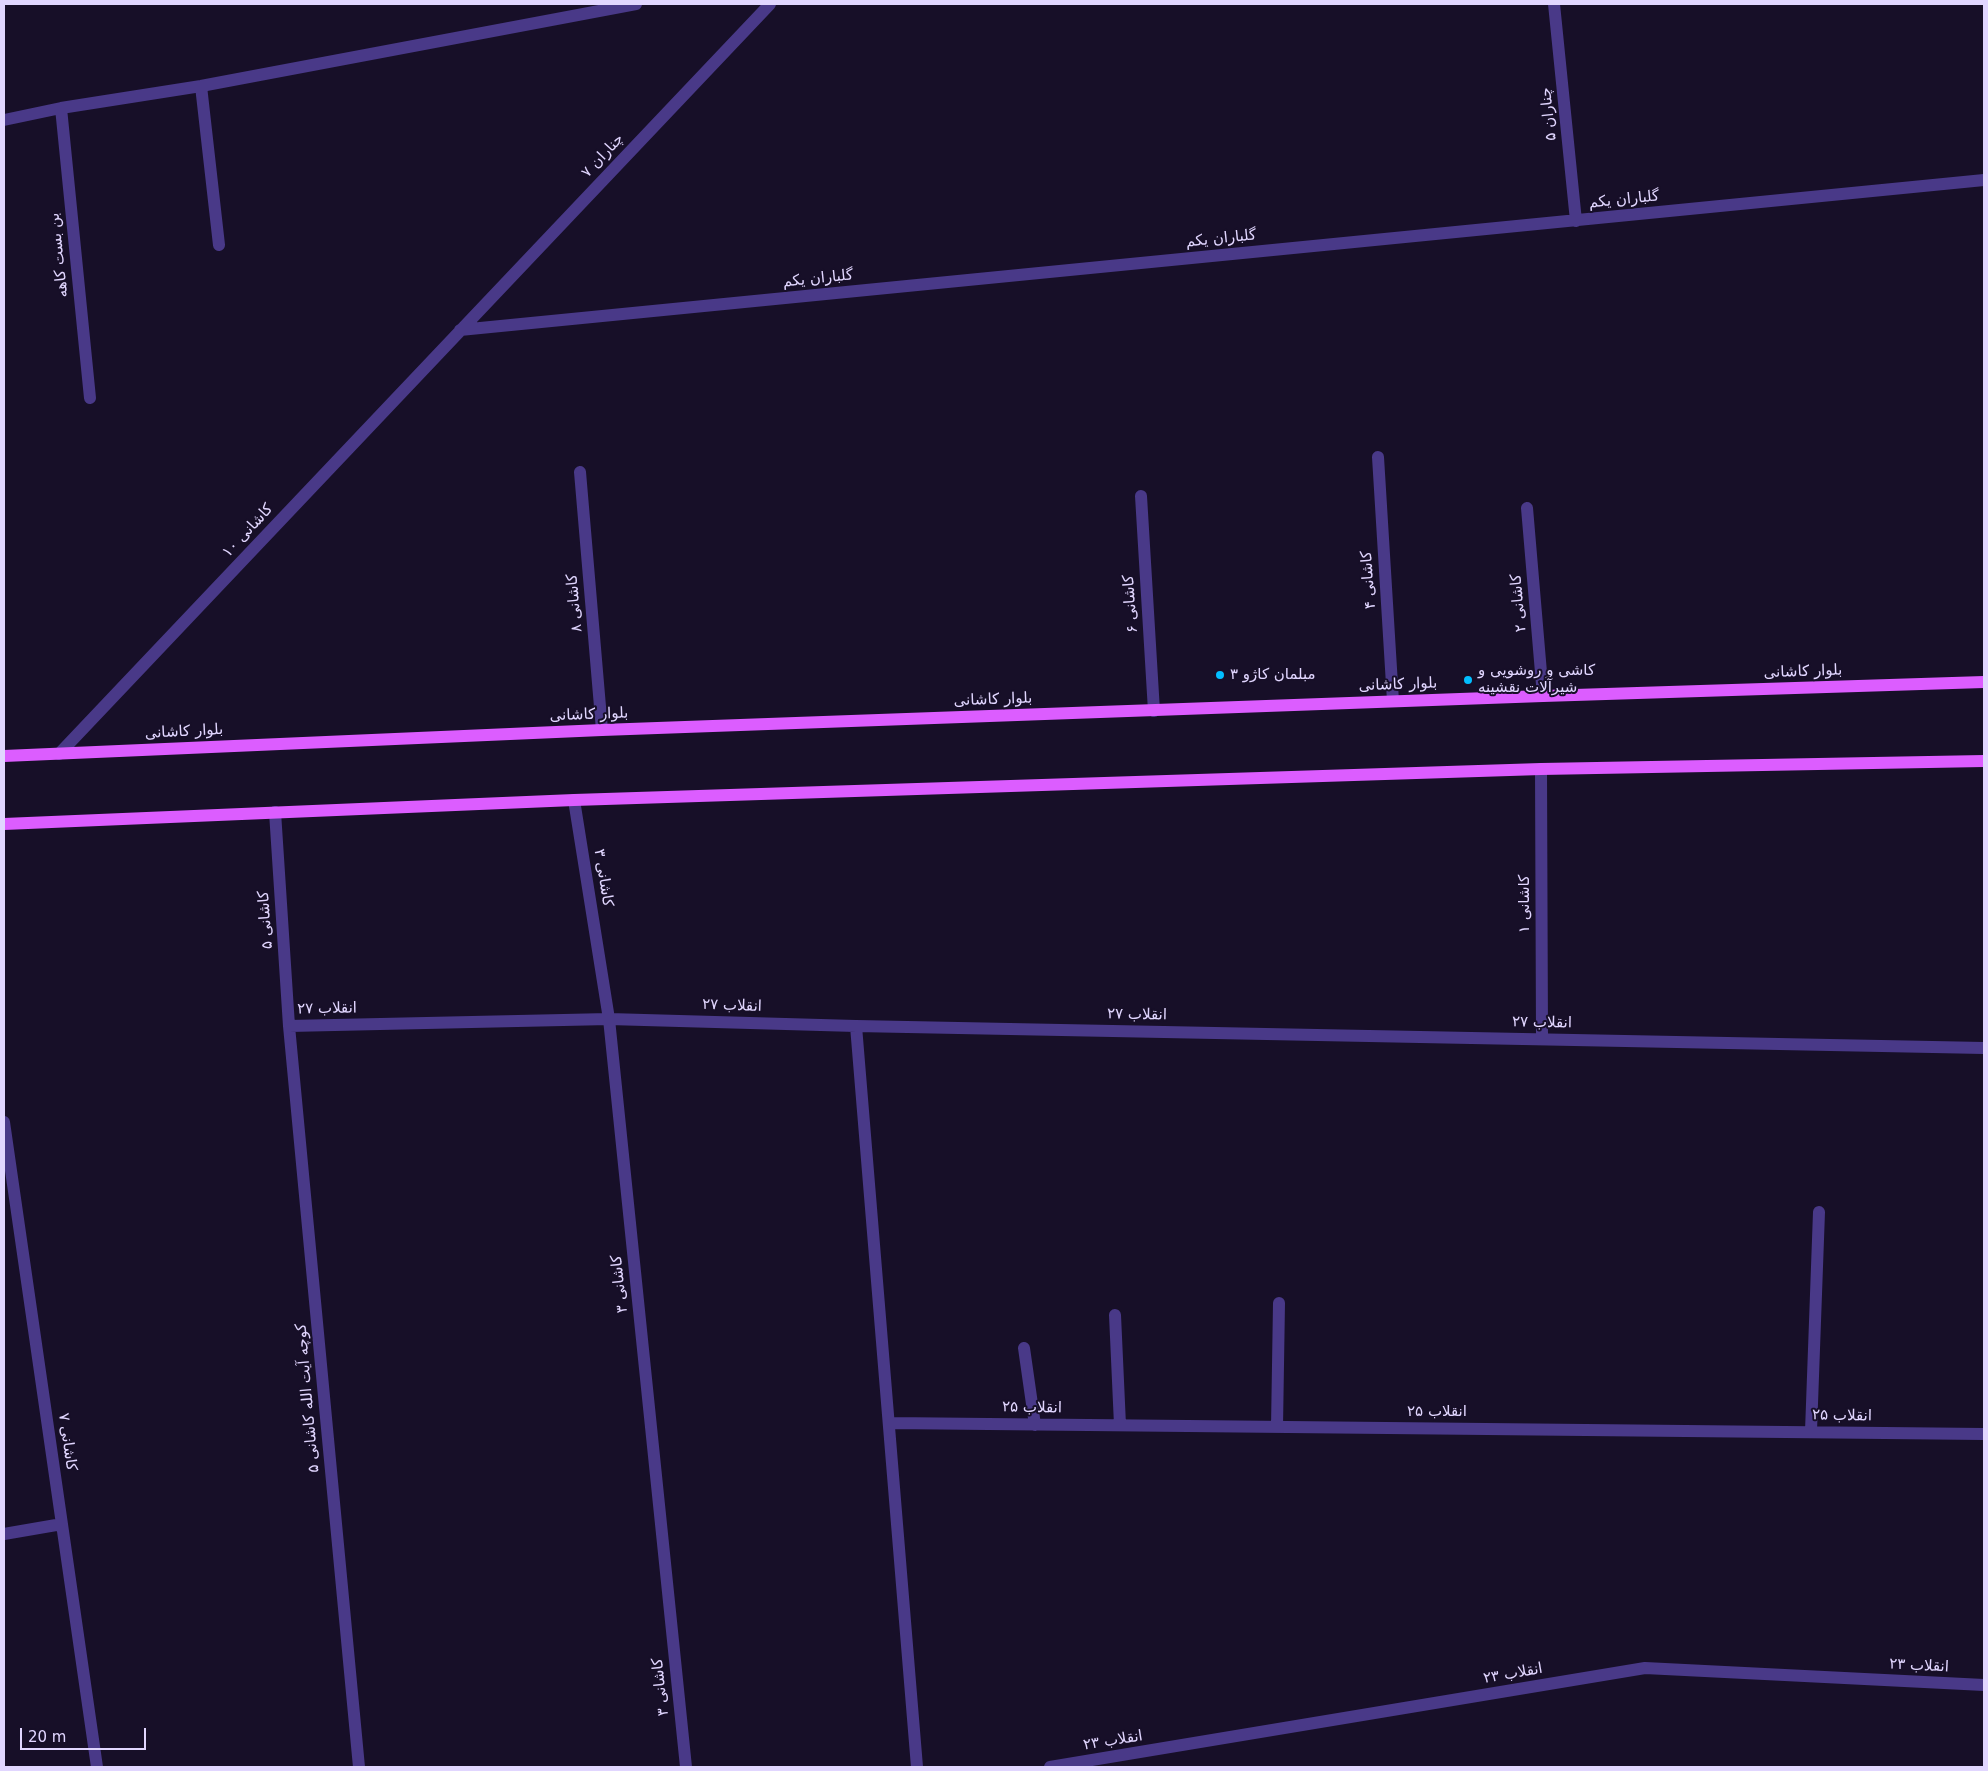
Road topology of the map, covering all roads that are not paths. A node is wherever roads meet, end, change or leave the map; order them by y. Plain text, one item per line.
1 (636, 4) edge
2 (770, 4) edge
3 (1554, 4) edge
4 (201, 86) junction
5 (61, 108) junction
6 (4, 120) edge
7 (1984, 180) edge
8 (1576, 221) junction
9 (219, 245) dead end
10 (460, 330) junction
11 (90, 398) dead end
12 (1378, 457) dead end
13 (580, 472) dead end
14 (1140, 496) dead end
15 (1527, 508) dead end
16 (1984, 682) edge
17 (1543, 696) junction
18 (1393, 701) junction
19 (1154, 711) junction
20 (602, 730) junction
21 (59, 754) junction
22 (4, 756) edge
23 (1984, 761) edge
24 (1541, 769) junction
25 (574, 800) junction
26 (275, 812) junction
27 (4, 824) edge
28 (608, 1019) junction
29 (289, 1026) junction
30 (856, 1026) junction
31 (1542, 1039) junction
32 (1984, 1048) edge
33 (4, 1122) edge
34 (1819, 1212) dead end
35 (1279, 1303) dead end
36 (1115, 1315) dead end
37 (1024, 1348) dead end
38 (889, 1423) junction
39 (1035, 1425) junction
40 (1120, 1426) junction
41 (1277, 1427) junction
42 (1811, 1431) junction
43 (1984, 1434) edge
44 (62, 1524) junction
45 (4, 1534) edge
46 (1984, 1685) edge
47 (97, 1767) edge
48 (360, 1767) edge
49 (686, 1767) edge
50 (917, 1767) edge
51 (1050, 1767) edge

1 - 4 street
2 - 10 street, چناران ۷
3 - 8 street, ۵ چناران
4 - 5 street
4 - 9 street
5 - 6 street
5 - 11 street, بن بست کاهه
7 - 8 street, گلباران یکم
8 - 10 street, گلباران یکم
10 - 21 street, ۱۰ کاشانی
12 - 18 street, ۴ کاشانی
13 - 20 street, ۸ کاشانی
14 - 19 street, ۶ کاشانی
15 - 17 street, ۲ کاشانی
16 - 17 main road, بلوار کاشانی
17 - 18 main road, بلوار کاشانی
18 - 19 main road, بلوار کاشانی
19 - 20 main road, بلوار کاشانی
20 - 21 main road, بلوار کاشانی
21 - 22 main road, بلوار کاشانی
23 - 24 main road
24 - 25 main road
24 - 31 street, ۱ کاشانی
25 - 26 main road
25 - 28 street, ۳ کاشانی
26 - 27 main road
26 - 29 street, ۵ کاشانی
28 - 29 street, انقلاب ۲۷
28 - 30 street, انقلاب ۲۷
28 - 49 street, ۳ کاشانی
29 - 48 street, کوچه آیت الله کاشانی ۵
30 - 31 street, انقلاب ۲۷
30 - 38 street
31 - 32 street, انقلاب ۲۷
33 - 44 street, ۷ کاشانی
34 - 42 street
35 - 41 street
36 - 40 street
37 - 39 street
38 - 39 street, انقلاب ۲۵
38 - 50 street
39 - 40 street, انقلاب ۲۵
40 - 41 street, انقلاب ۲۵
41 - 42 street, انقلاب ۲۵
42 - 43 street, انقلاب ۲۵
44 - 45 street
44 - 47 street, ۷ کاشانی
46 - 51 street, انقلاب ۲۳

